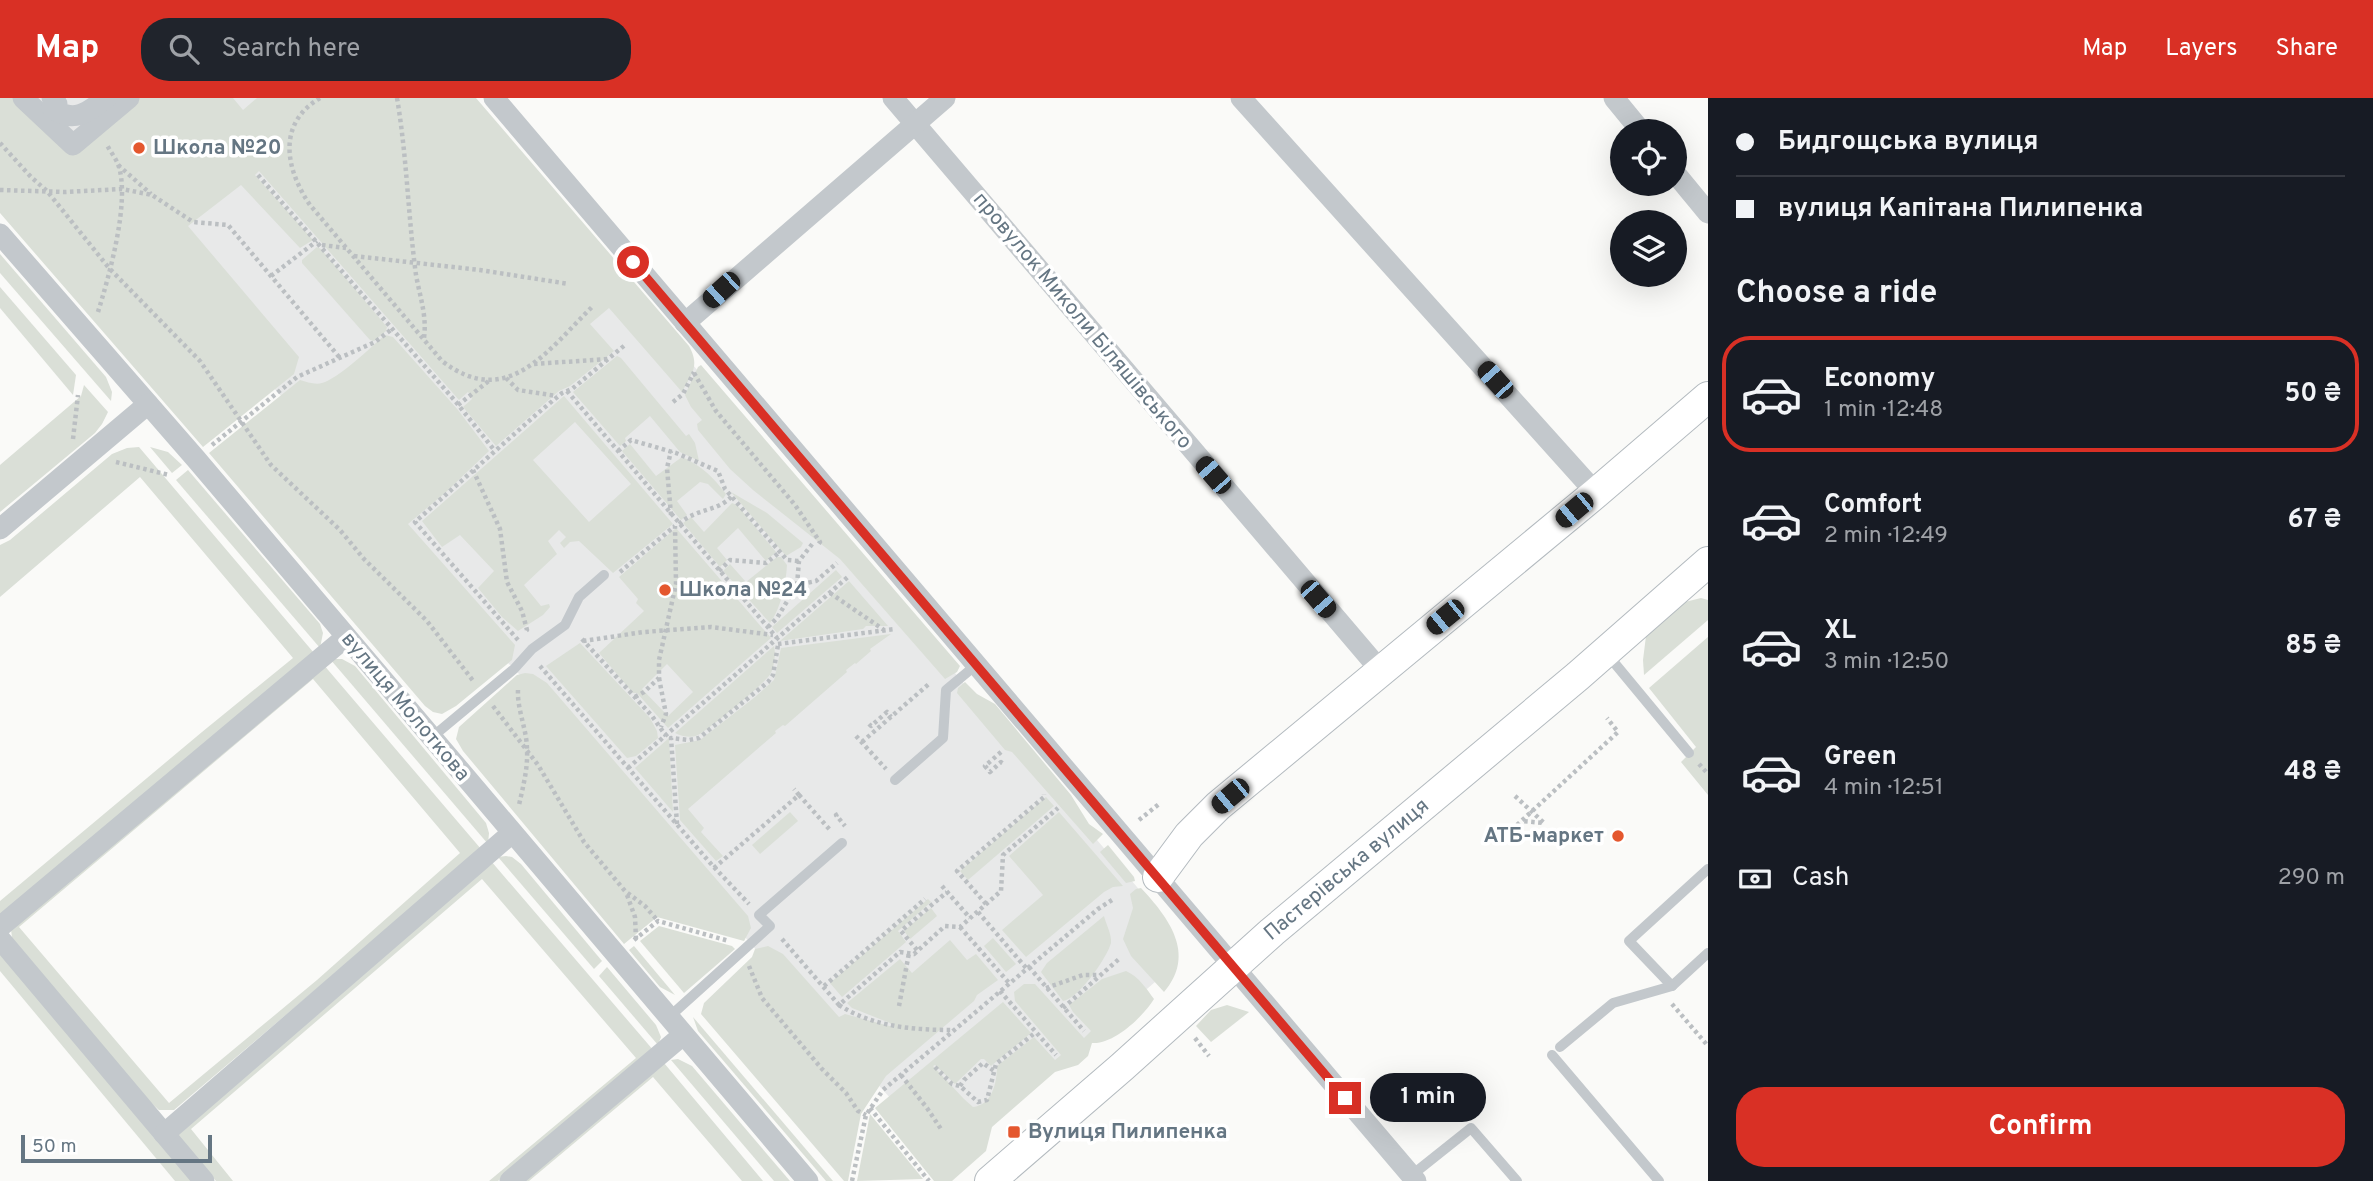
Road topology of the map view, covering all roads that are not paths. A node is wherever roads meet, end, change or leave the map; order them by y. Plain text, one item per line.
1 (23, 98) edge
2 (35, 98) edge
3 (52, 98) edge
4 (106, 98) edge
5 (117, 98) edge
6 (129, 98) edge
7 (494, 98) edge
8 (892, 98) edge
9 (945, 98) edge
10 (1241, 98) edge
11 (1614, 98) edge
12 (1631, 119) edge
13 (914, 124) junction
14 (1687, 188) edge
15 (1708, 213) edge
16 (0, 234) edge
17 (685, 323) junction
18 (1708, 397) edge
19 (148, 404) junction
20 (1596, 493) junction
21 (0, 529) edge
22 (1704, 571) edge
23 (604, 575) road end
24 (346, 637) junction
25 (1605, 652) junction
26 (976, 665) junction
27 (1381, 671) junction
28 (431, 738) junction
29 (1689, 753) dead end
30 (895, 780) road end
31 (512, 833) junction
32 (842, 843) road end
33 (1708, 869) edge
34 (1158, 877) junction
35 (0, 928) edge
36 (0, 939) edge
37 (1708, 953) edge
38 (1233, 967) junction
39 (1672, 986) junction
40 (668, 1017) junction
41 (683, 1035) junction
42 (164, 1134) junction
43 (1414, 1178) edge
44 (204, 1181) edge
45 (510, 1181) edge
46 (808, 1181) edge
47 (990, 1181) edge
48 (1517, 1181) edge
49 (1659, 1181) edge

1 - 6 street
2 - 5 lane
3 - 4 street
7 - 17 street
8 - 13 street, провулок Миколи Біляшівського
9 - 13 street
10 - 20 street
11 - 12 street
13 - 17 street
13 - 27 street, провулок Миколи Біляшівського
14 - 15 street
16 - 19 street, вулиця Молоткова
17 - 26 street
18 - 20 main road
19 - 21 street
19 - 24 street, вулиця Молоткова
20 - 27 main road
22 - 25 main road, Пастерівська вулиця
23 - 28 lane
24 - 28 street, вулиця Молоткова
24 - 35 street
25 - 29 lane
25 - 38 main road, Пастерівська вулиця
26 - 30 lane
26 - 34 street
27 - 34 main road
28 - 31 street, вулиця Молоткова
31 - 40 street, вулиця Молоткова
31 - 42 street
32 - 40 lane
33 - 39 lane
34 - 38 street
36 - 42 street
37 - 39 lane
38 - 43 street
38 - 47 main road, Пастерівська вулиця
39 - 49 lane
40 - 41 street, вулиця Молоткова
41 - 45 street
41 - 46 street, вулиця Молоткова
42 - 44 street
43 - 48 lane

